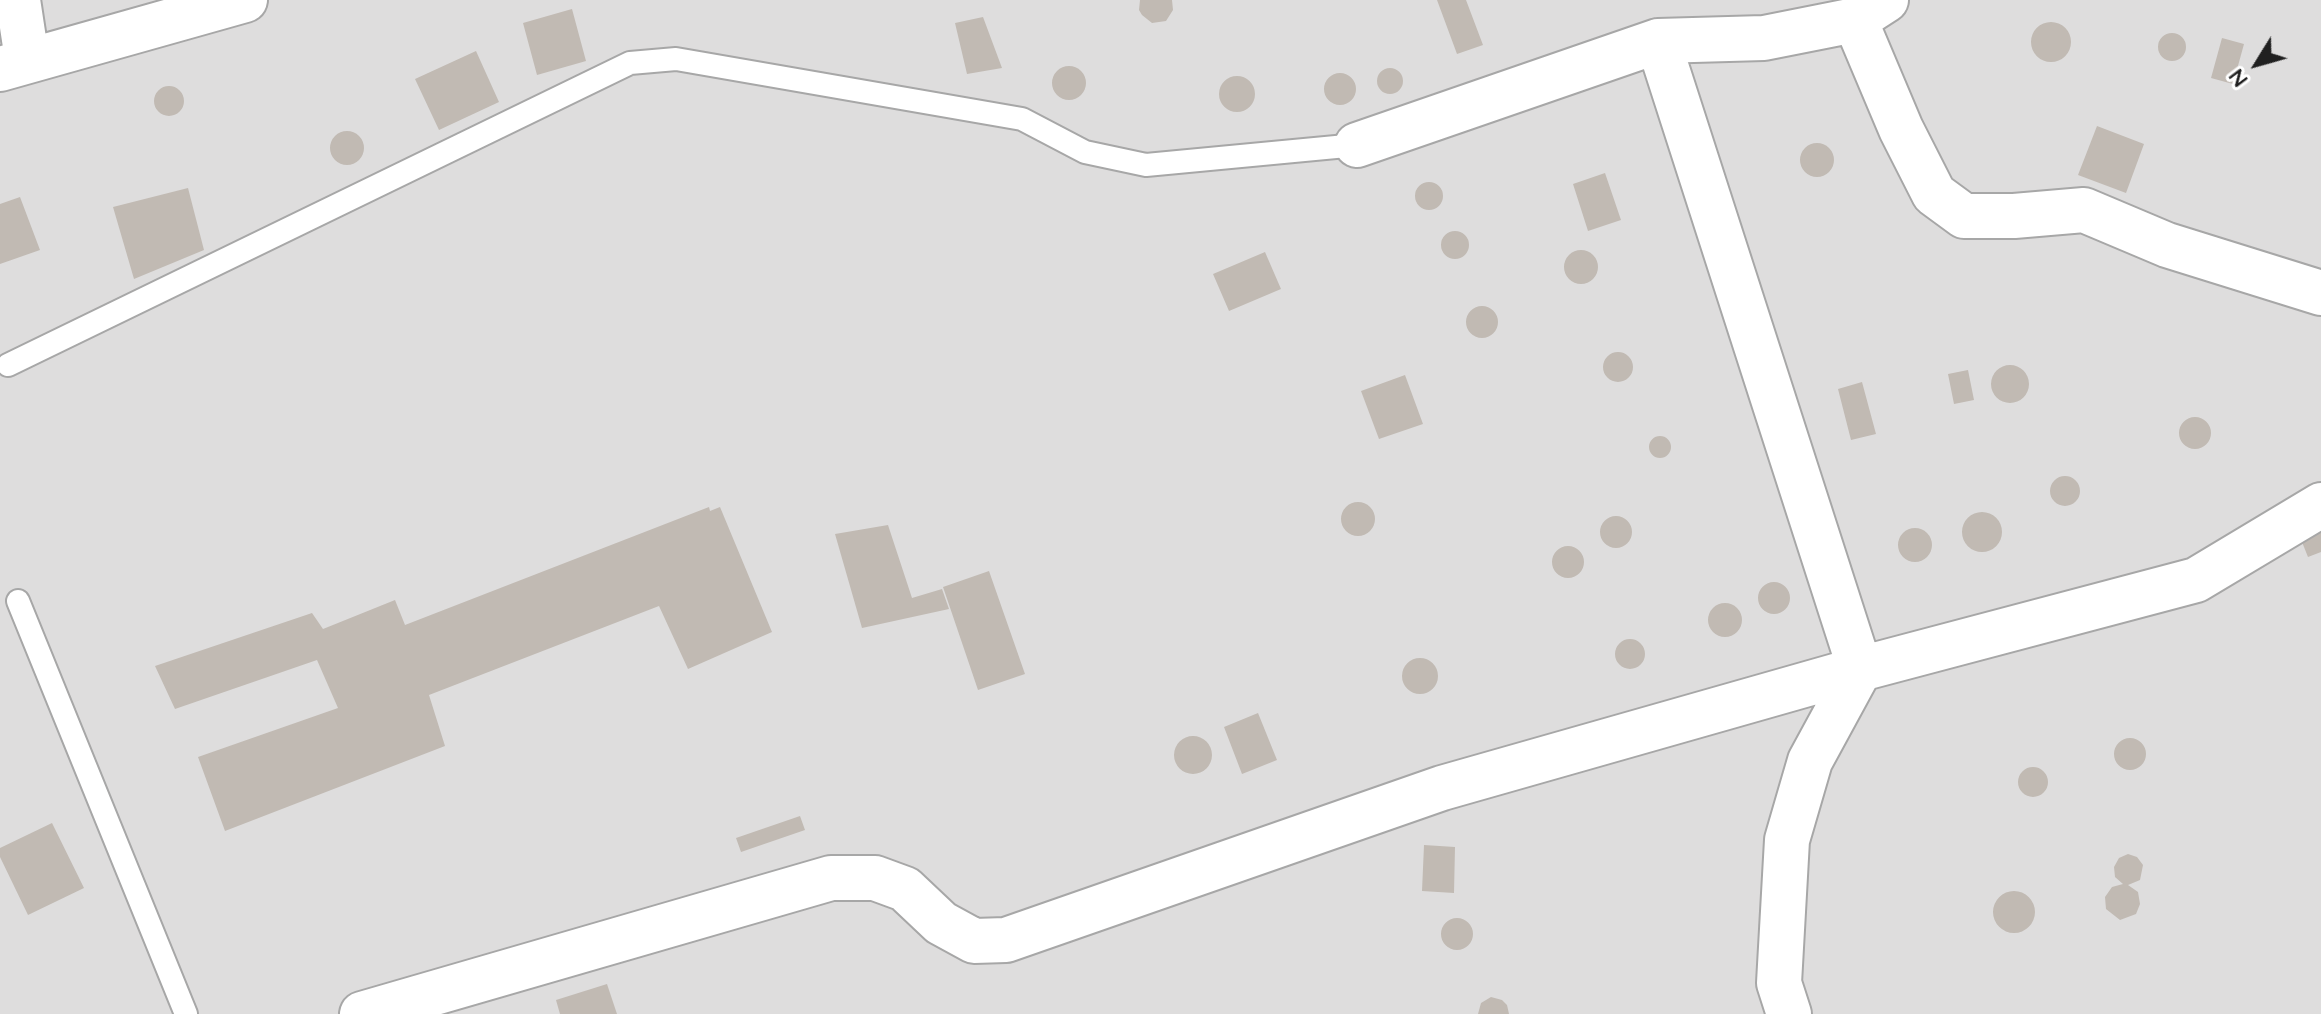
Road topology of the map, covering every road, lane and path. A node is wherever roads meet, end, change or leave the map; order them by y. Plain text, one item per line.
1 (18, 0) edge
2 (242, 0) edge
3 (1870, 10) edge
4 (1756, 19) edge
5 (1658, 41) junction
6 (14, 64) edge
7 (1357, 145) joint
8 (2321, 293) edge
9 (8, 365) dead end
10 (2321, 505) edge
11 (18, 601) dead end
12 (1860, 669) junction
13 (186, 1014) edge
14 (362, 1014) edge
15 (1789, 1014) edge

1 - 6 street
2 - 6 street
3 - 4 street
3 - 8 street
4 - 5 street
5 - 7 street
5 - 12 street
7 - 9 lane
10 - 12 street
11 - 13 lane
12 - 14 street
12 - 15 street

